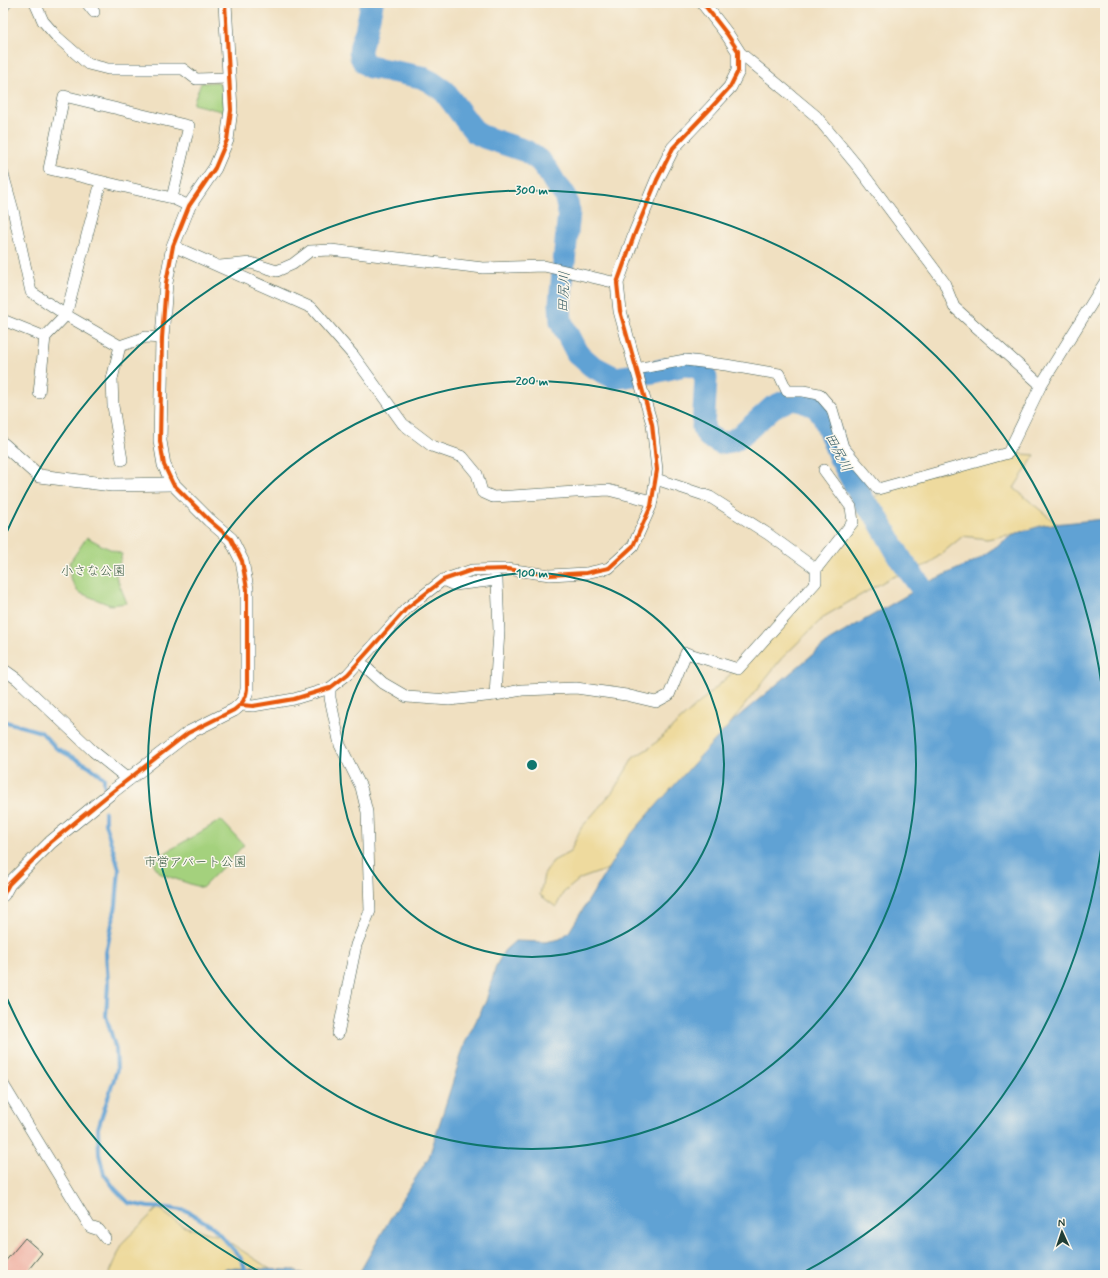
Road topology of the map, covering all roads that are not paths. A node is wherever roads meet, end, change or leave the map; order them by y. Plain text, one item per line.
1 (6, 3) edge
2 (35, 3) edge
3 (225, 3) edge
4 (703, 3) edge
5 (3, 8) edge
6 (738, 51) junction
7 (229, 78) junction
8 (3, 174) edge
9 (101, 182) junction
10 (172, 198) junction
11 (189, 206) junction
12 (173, 246) junction
13 (219, 266) junction
14 (1105, 282) edge
15 (617, 283) junction
16 (66, 315) junction
17 (3, 320) edge
18 (45, 337) junction
19 (162, 338) junction
20 (120, 346) junction
21 (636, 370) junction
22 (1041, 385) junction
23 (39, 393) dead end
24 (3, 444) edge
25 (122, 460) dead end
26 (824, 470) dead end
27 (656, 479) junction
28 (173, 484) junction
29 (652, 501) junction
30 (816, 569) junction
31 (443, 580) junction
32 (360, 661) junction
33 (3, 670) edge
34 (330, 688) junction
35 (495, 695) junction
36 (241, 705) junction
37 (129, 780) junction
38 (3, 895) edge
39 (338, 1034) dead end
40 (3, 1084) edge
41 (105, 1238) dead end

1 - 5 street
2 - 7 street
3 - 7 street
4 - 6 street
6 - 15 street
6 - 22 street
7 - 11 street
8 - 16 street
9 - 10 street
9 - 10 street
9 - 16 street
10 - 11 street
11 - 12 street
12 - 13 street
12 - 19 street
13 - 15 street
13 - 29 street
14 - 22 street
15 - 21 street
16 - 18 street
16 - 20 street
17 - 18 street
18 - 23 street
19 - 20 street
19 - 28 street
20 - 25 street
21 - 22 street
21 - 27 street
24 - 28 street
26 - 30 street
27 - 29 street
27 - 30 street
28 - 36 street
29 - 31 street
30 - 35 street
31 - 32 street
31 - 35 street
32 - 34 street
32 - 35 street
33 - 37 street
34 - 36 street
34 - 39 street
36 - 37 street
37 - 38 street
40 - 41 street

